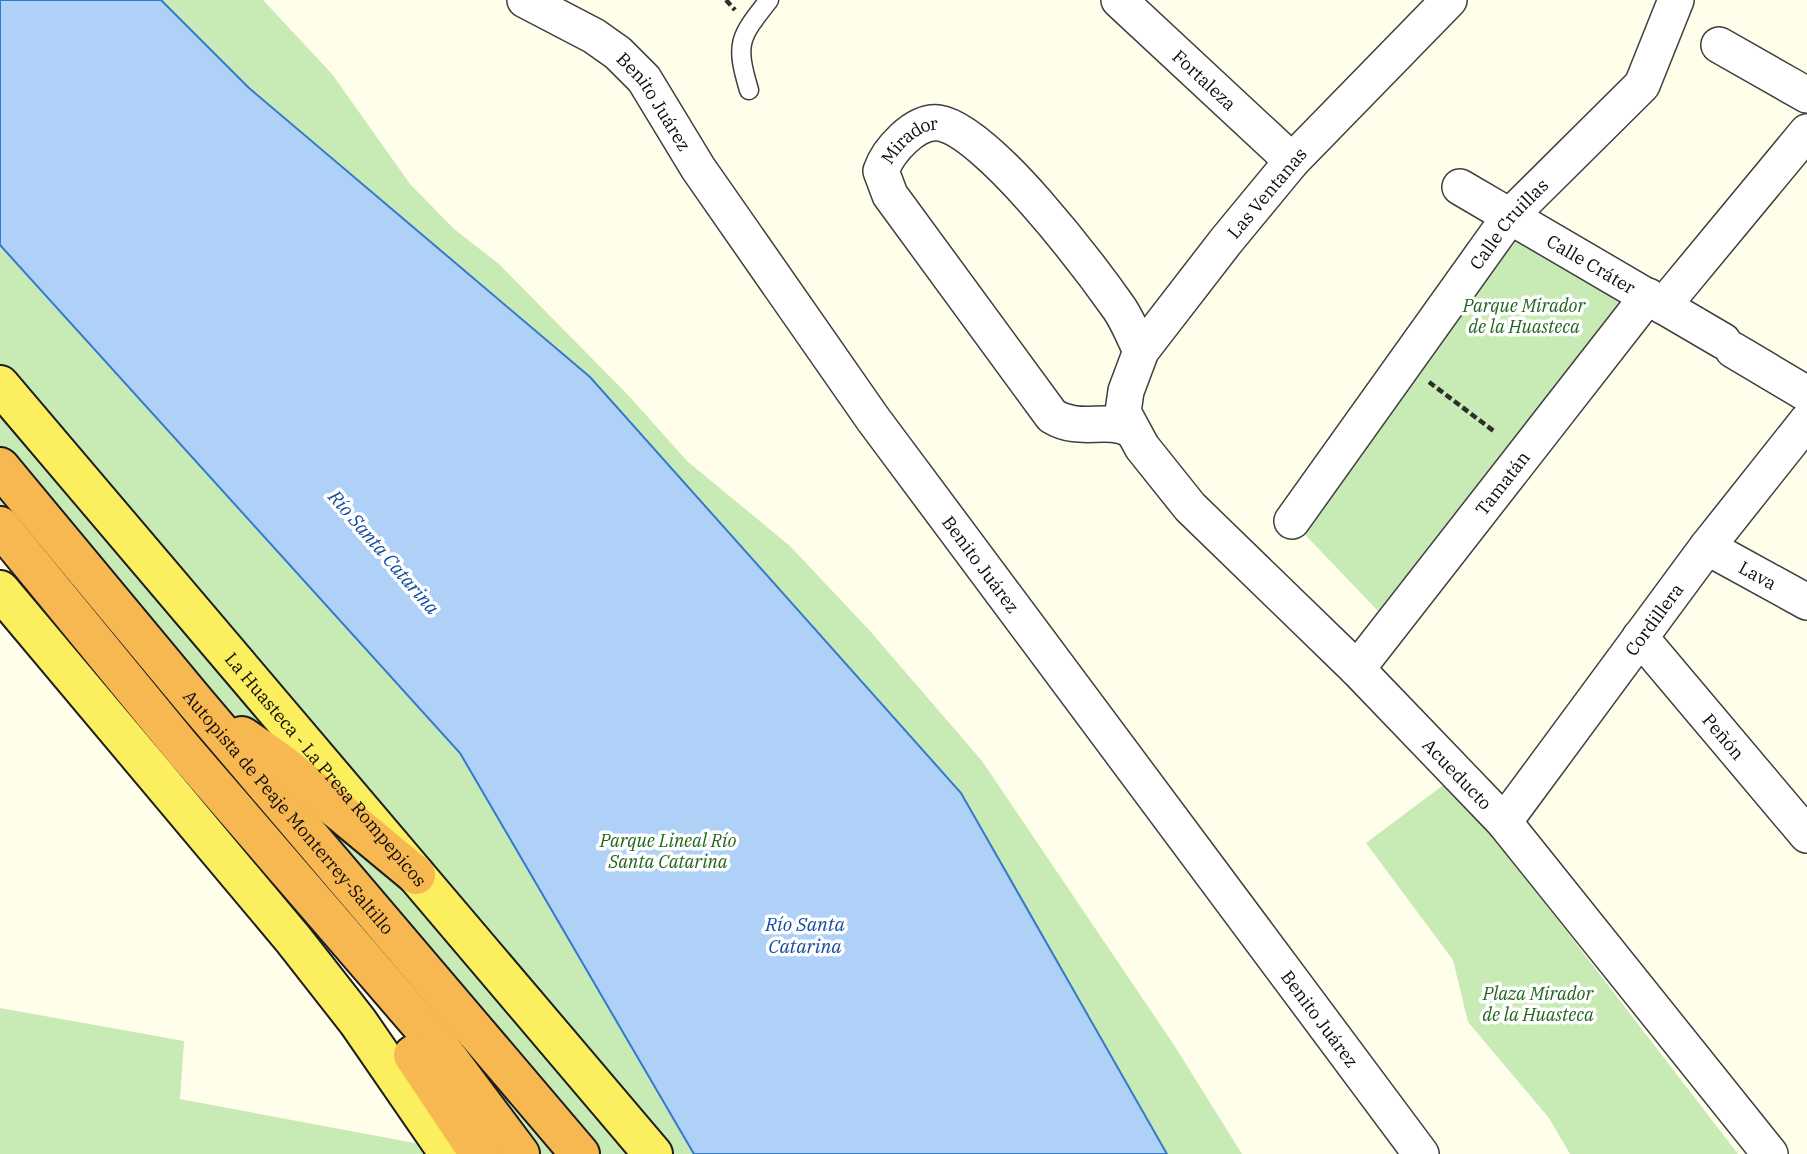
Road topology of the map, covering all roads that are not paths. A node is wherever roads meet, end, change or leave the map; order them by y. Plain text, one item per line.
1 (525, 0) edge
2 (769, 0) edge
3 (1449, 0) edge
4 (1676, 0) edge
5 (1110, 5) edge
6 (1718, 45) dead end
7 (749, 90) dead end
8 (1807, 95) edge
9 (1807, 132) edge
10 (1292, 161) junction
11 (1460, 187) dead end
12 (1510, 216) junction
13 (1656, 301) junction
14 (1141, 351) junction
15 (0, 385) edge
16 (1807, 394) edge
17 (1126, 420) junction
18 (1807, 421) edge
19 (0, 467) edge
20 (1292, 521) dead end
21 (0, 526) edge
22 (1707, 547) junction
23 (0, 590) edge
24 (1807, 602) edge
25 (1640, 637) junction
26 (1357, 669) junction
27 (197, 704) junction
28 (226, 800) junction
29 (1504, 822) junction
30 (1807, 835) edge
31 (415, 875) junction
32 (449, 1154) edge
33 (479, 1154) edge
34 (520, 1154) edge
35 (580, 1154) edge
36 (653, 1154) edge
37 (1421, 1154) edge
38 (1770, 1154) edge

1 - 37 street, Benito Juárez
2 - 7 lane
3 - 10 street, Las Ventanas
4 - 12 street, Calle Cruillas
5 - 10 street, Fortaleza
6 - 8 street
9 - 13 street, Tamatán
10 - 14 street, Las Ventanas
11 - 12 street, Calle Cráter
12 - 13 street, Calle Cráter
12 - 20 street, Calle Cruillas
13 - 16 street, Calle Cráter
13 - 26 street, Tamatán
14 - 17 street, Las Ventanas
14 - 17 street, Mirador
15 - 31 main road, La Huasteca - La Presa Rompepicos
17 - 26 street, Acueducto
18 - 22 street, Cordillera
19 - 27 highway, Autopista de Peaje Monterrey-Saltillo
21 - 28 highway
22 - 24 street, Lava
22 - 25 street, Cordillera
23 - 32 main road
25 - 29 street, Cordillera
25 - 30 street, Peñón
26 - 29 street, Acueducto
27 - 31 highway
27 - 35 highway, Autopista de Peaje Monterrey-Saltillo
28 - 33 highway
28 - 34 highway, Autopista de Peaje Monterrey-Saltillo
29 - 38 street, Acueducto
31 - 36 main road, La Huasteca - La Presa Rompepicos

